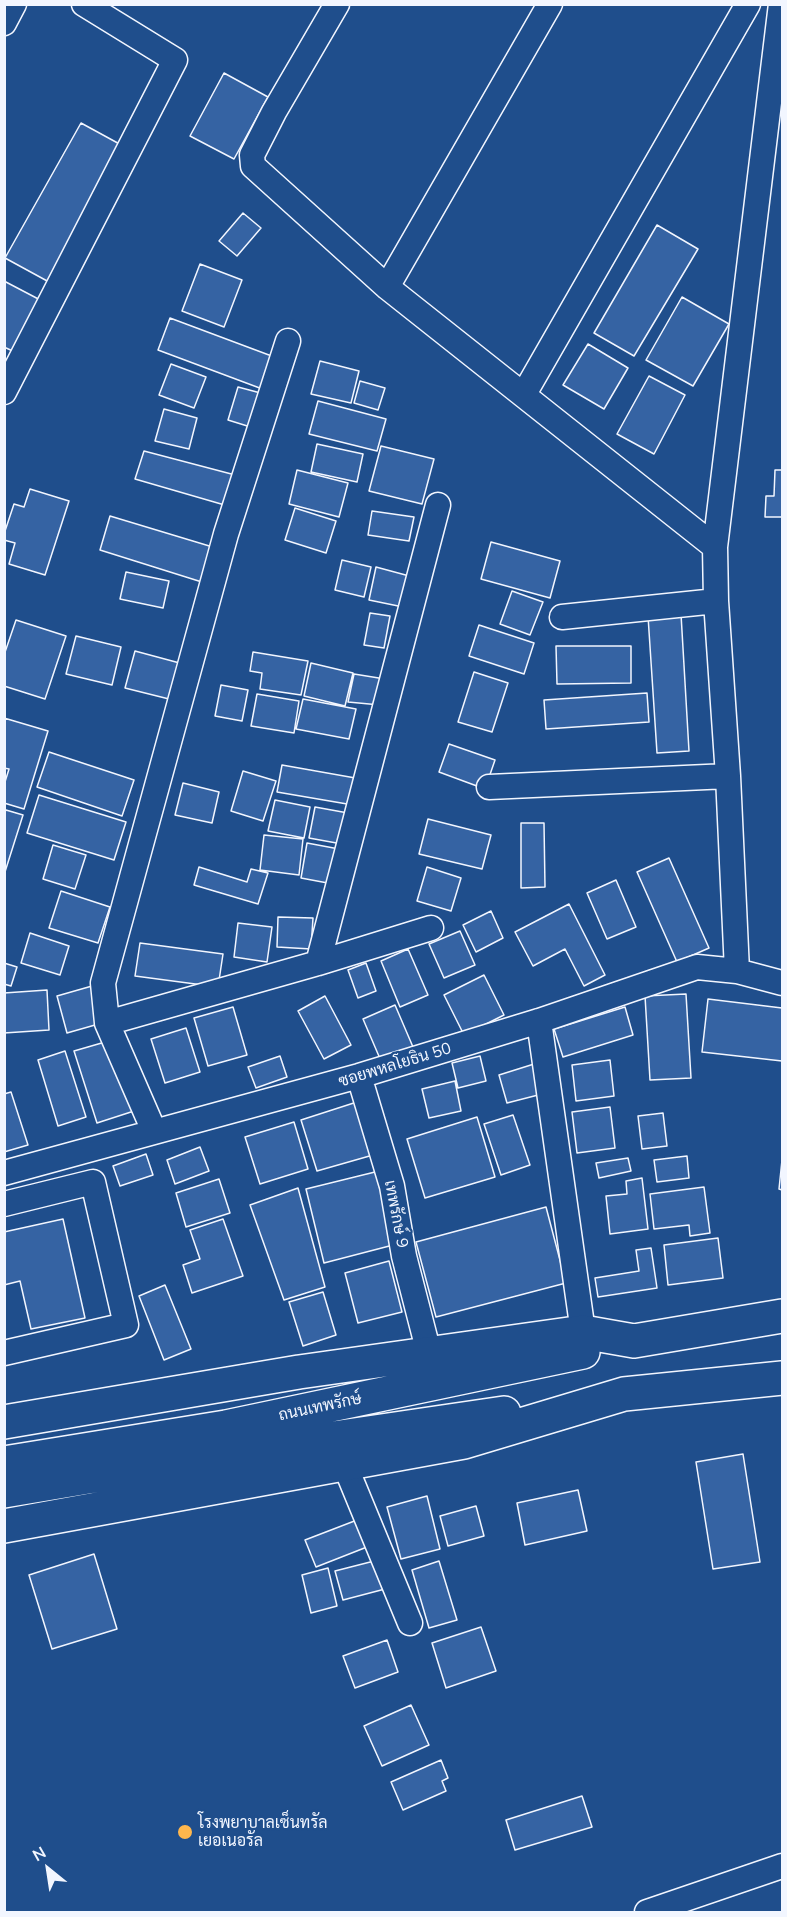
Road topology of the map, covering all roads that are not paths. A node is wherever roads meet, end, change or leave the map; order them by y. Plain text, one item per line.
1 (14, 4) edge
2 (84, 4) edge
3 (337, 4) edge
4 (550, 4) edge
5 (748, 4) edge
6 (781, 4) edge
7 (4, 23) edge
8 (387, 287) junction
9 (288, 341) dead end
10 (4, 392) edge
11 (524, 394) junction
12 (438, 505) dead end
13 (715, 547) junction
14 (716, 601) junction
15 (562, 617) dead end
16 (728, 776) junction
17 (489, 787) dead end
18 (431, 928) dead end
19 (318, 963) junction
20 (737, 971) junction
21 (783, 983) edge
22 (539, 1021) junction
23 (107, 1023) junction
24 (359, 1076) junction
25 (154, 1131) junction
26 (4, 1173) edge
27 (4, 1204) edge
28 (783, 1316) edge
29 (583, 1332) junction
30 (634, 1341) junction
31 (4, 1353) edge
32 (429, 1353) junction
33 (783, 1378) edge
34 (624, 1395) junction
35 (4, 1422) edge
36 (229, 1440) junction
37 (4, 1462) edge
38 (345, 1462) junction
39 (4, 1491) edge
40 (4, 1526) edge
41 (410, 1623) dead end
42 (783, 1866) edge
43 (646, 1912) edge

1 - 7 street
2 - 10 street
3 - 8 street
4 - 8 street
5 - 11 street
6 - 13 street
8 - 11 street
9 - 23 street
11 - 13 street
12 - 19 street
13 - 14 street
14 - 15 street
14 - 16 street
16 - 17 street
16 - 20 street
18 - 19 street
19 - 23 street
20 - 21 street, ซอยพหลโยธิน 50
20 - 22 street, ซอยพหลโยธิน 50
22 - 24 street, ซอยพหลโยธิน 50
22 - 29 street
23 - 25 street
24 - 25 street, ซอยพหลโยธิน 50
24 - 32 street, เทพรักษ์ 9
25 - 26 street, ซอยพหลโยธิน 50
27 - 31 street
28 - 30 main road, ถนนเทพรักษ์
29 - 30 main road, ถนนเทพรักษ์
29 - 32 main road, ถนนเทพรักษ์
30 - 36 main road, ถนนเทพรักษ์
32 - 35 main road, ถนนเทพรักษ์
33 - 34 main road, ถนนเทพรักษ์
34 - 36 main road, ถนนเทพรักษ์
34 - 38 main road, ถนนเทพรักษ์
36 - 37 main road, ถนนเทพรักษ์
36 - 39 main road, ถนนเทพรักษ์
38 - 40 main road, ถนนเทพรักษ์
38 - 41 street
42 - 43 street

